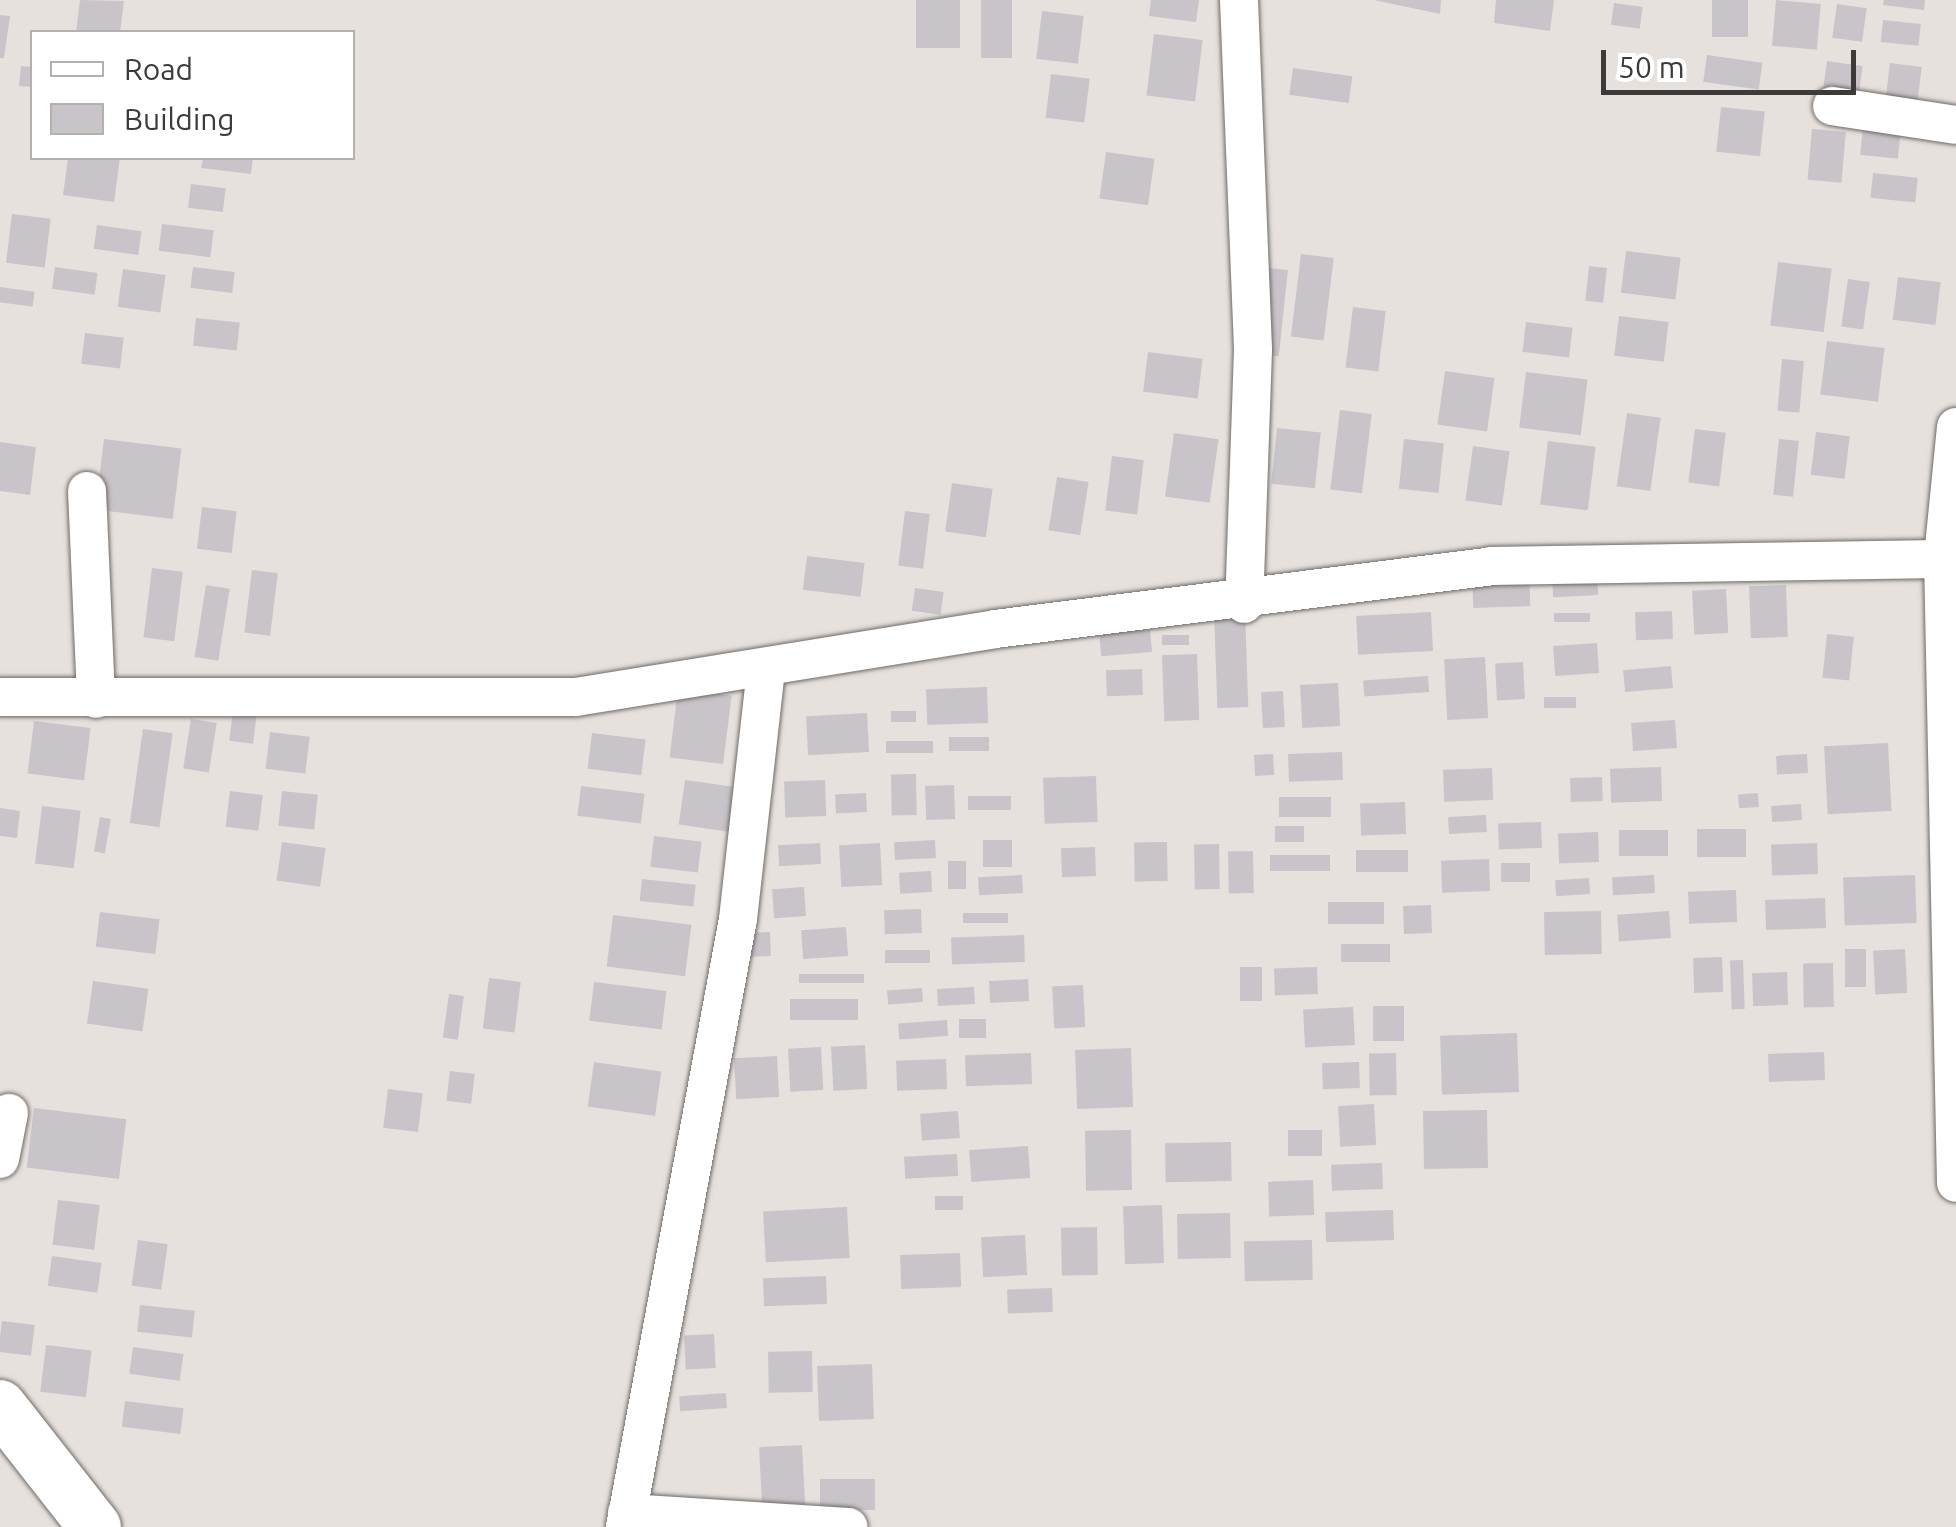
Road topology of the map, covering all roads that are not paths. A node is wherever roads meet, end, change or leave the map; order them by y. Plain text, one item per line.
1 (1238, 0) edge
2 (1832, 106) dead end
3 (1956, 124) edge
4 (1956, 427) edge
5 (86, 491) dead end
6 (1949, 559) edge
7 (1244, 604) junction
8 (766, 670) junction
9 (0, 698) edge
10 (96, 700) junction
11 (1952, 902) edge
12 (9, 1112) dead end
13 (0, 1159) edge
14 (1956, 1183) edge
15 (0, 1406) edge
16 (626, 1520) edge
17 (96, 1527) edge
18 (850, 1527) edge

1 - 7 street
2 - 3 street
4 - 6 street
5 - 10 street
6 - 7 street
6 - 11 street
7 - 8 street
8 - 10 street
8 - 16 street
9 - 10 street
11 - 14 street
12 - 13 street
15 - 17 main road
16 - 18 street

